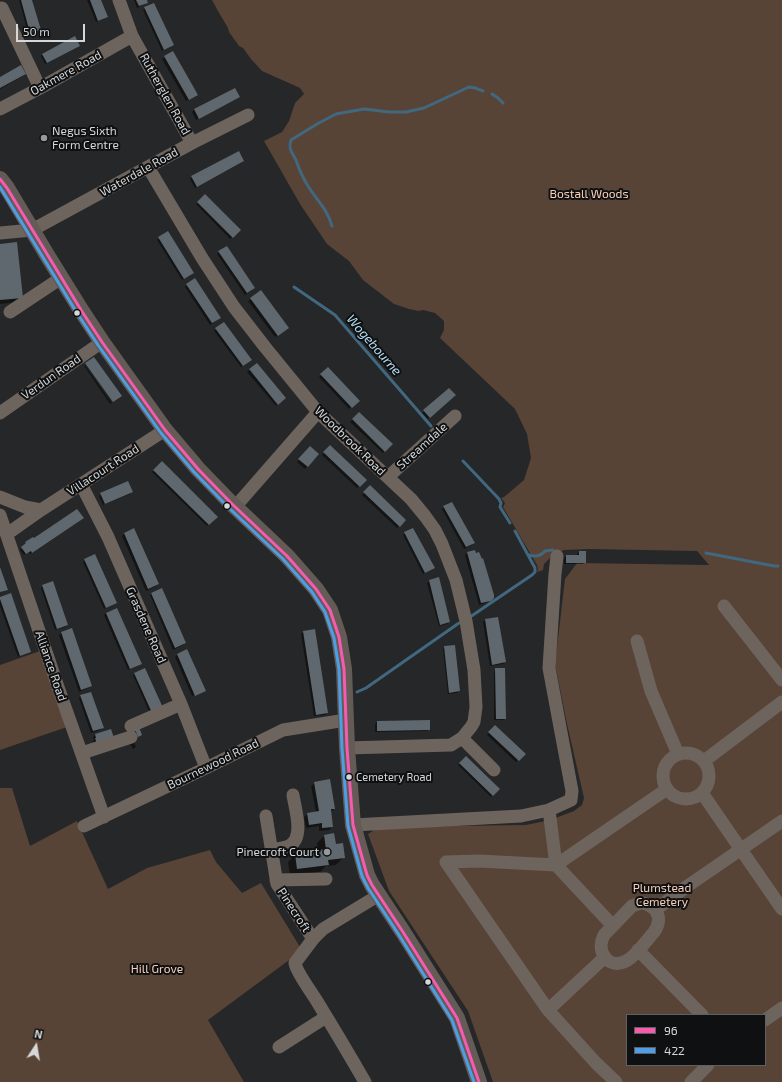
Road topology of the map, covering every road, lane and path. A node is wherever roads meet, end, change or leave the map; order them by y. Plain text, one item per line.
1 (119, 0) edge
2 (2, 8) dead end
3 (132, 36) junction
4 (40, 88) junction
5 (0, 109) edge
6 (248, 115) dead end
7 (192, 143) junction
8 (148, 168) junction
9 (0, 179) edge
10 (32, 230) junction
11 (0, 233) edge
12 (60, 278) junction
13 (10, 312) dead end
14 (102, 342) junction
15 (318, 412) junction
16 (0, 413) edge
17 (455, 416) dead end
18 (165, 430) junction
19 (388, 477) junction
20 (81, 484) junction
21 (0, 497) edge
22 (234, 507) junction
23 (41, 510) junction
24 (0, 515) edge
25 (7, 534) junction
26 (557, 556) dead end
27 (724, 606) dead end
28 (637, 641) dead end
29 (782, 680) edge
30 (782, 702) edge
31 (181, 704) junction
32 (346, 720) junction
33 (462, 738) junction
34 (347, 748) junction
35 (82, 754) junction
36 (678, 754) junction
37 (704, 760) junction
38 (206, 768) junction
39 (494, 770) dead end
40 (667, 788) junction
41 (702, 793) junction
42 (293, 796) dead end
43 (549, 810) junction
44 (104, 816) junction
45 (266, 816) dead end
46 (782, 821) edge
47 (353, 825) junction
48 (84, 826) dead end
49 (271, 850) junction
50 (742, 850) junction
51 (556, 865) junction
52 (326, 879) dead end
53 (276, 880) junction
54 (379, 895) junction
55 (782, 909) edge
56 (655, 910) junction
57 (613, 926) junction
58 (313, 939) junction
59 (638, 950) junction
60 (605, 957) junction
61 (782, 1008) edge
62 (548, 1010) junction
63 (701, 1014) edge
64 (326, 1017) junction
65 (766, 1019) edge
66 (279, 1047) dead end
67 (707, 1066) edge
68 (365, 1082) edge
69 (480, 1082) edge
70 (616, 1082) edge
71 (691, 1082) edge

1 - 3 street, Rutherglen Road
2 - 4 street
3 - 4 street, Oakmere Road
3 - 7 street, Rutherglen Road
4 - 5 street, Oakmere Road
6 - 7 street, Waterdale Road
7 - 8 street, Waterdale Road
8 - 10 street, Waterdale Road
8 - 15 street, Woodbrook Road
9 - 10 main road
10 - 11 street
10 - 12 main road
12 - 13 street
12 - 14 main road
14 - 16 street, Verdun Road
14 - 18 main road
15 - 19 street, Woodbrook Road
15 - 22 street
17 - 19 street, Streamdale
18 - 20 street, Villacourt Road
18 - 22 main road
19 - 33 street, Woodbrook Road
20 - 23 street, Villacourt Road
20 - 31 street, Grasdene Road
21 - 23 street
22 - 32 main road
23 - 25 street, Villacourt Road
24 - 25 street, Alliance Road
25 - 35 street, Alliance Road
26 - 43 street
27 - 29 street
28 - 36 street
30 - 37 street
31 - 35 street
31 - 38 street, Grasdene Road
32 - 34 main road
32 - 38 street, Bournewood Road
33 - 34 street, Woodbrook Road
33 - 39 street
34 - 47 main road
35 - 44 street, Alliance Road
36 - 37 street
36 - 40 street
37 - 41 street
38 - 44 street, Bournewood Road
40 - 41 street
40 - 51 street
41 - 50 street
42 - 49 street
43 - 47 street
43 - 51 street
44 - 48 street, Bournewood Road
45 - 49 street, Pinecroft
46 - 50 street
47 - 54 main road
49 - 53 street, Pinecroft
50 - 55 street
50 - 56 street
51 - 57 street
51 - 62 street
52 - 53 street, Pinecroft
53 - 58 street, Pinecroft
54 - 58 street
54 - 69 main road
56 - 57 street
56 - 59 street
57 - 60 street
58 - 64 street
59 - 60 street
59 - 63 street
60 - 62 street
61 - 65 street
62 - 70 street
64 - 66 street
64 - 68 street
67 - 71 street

